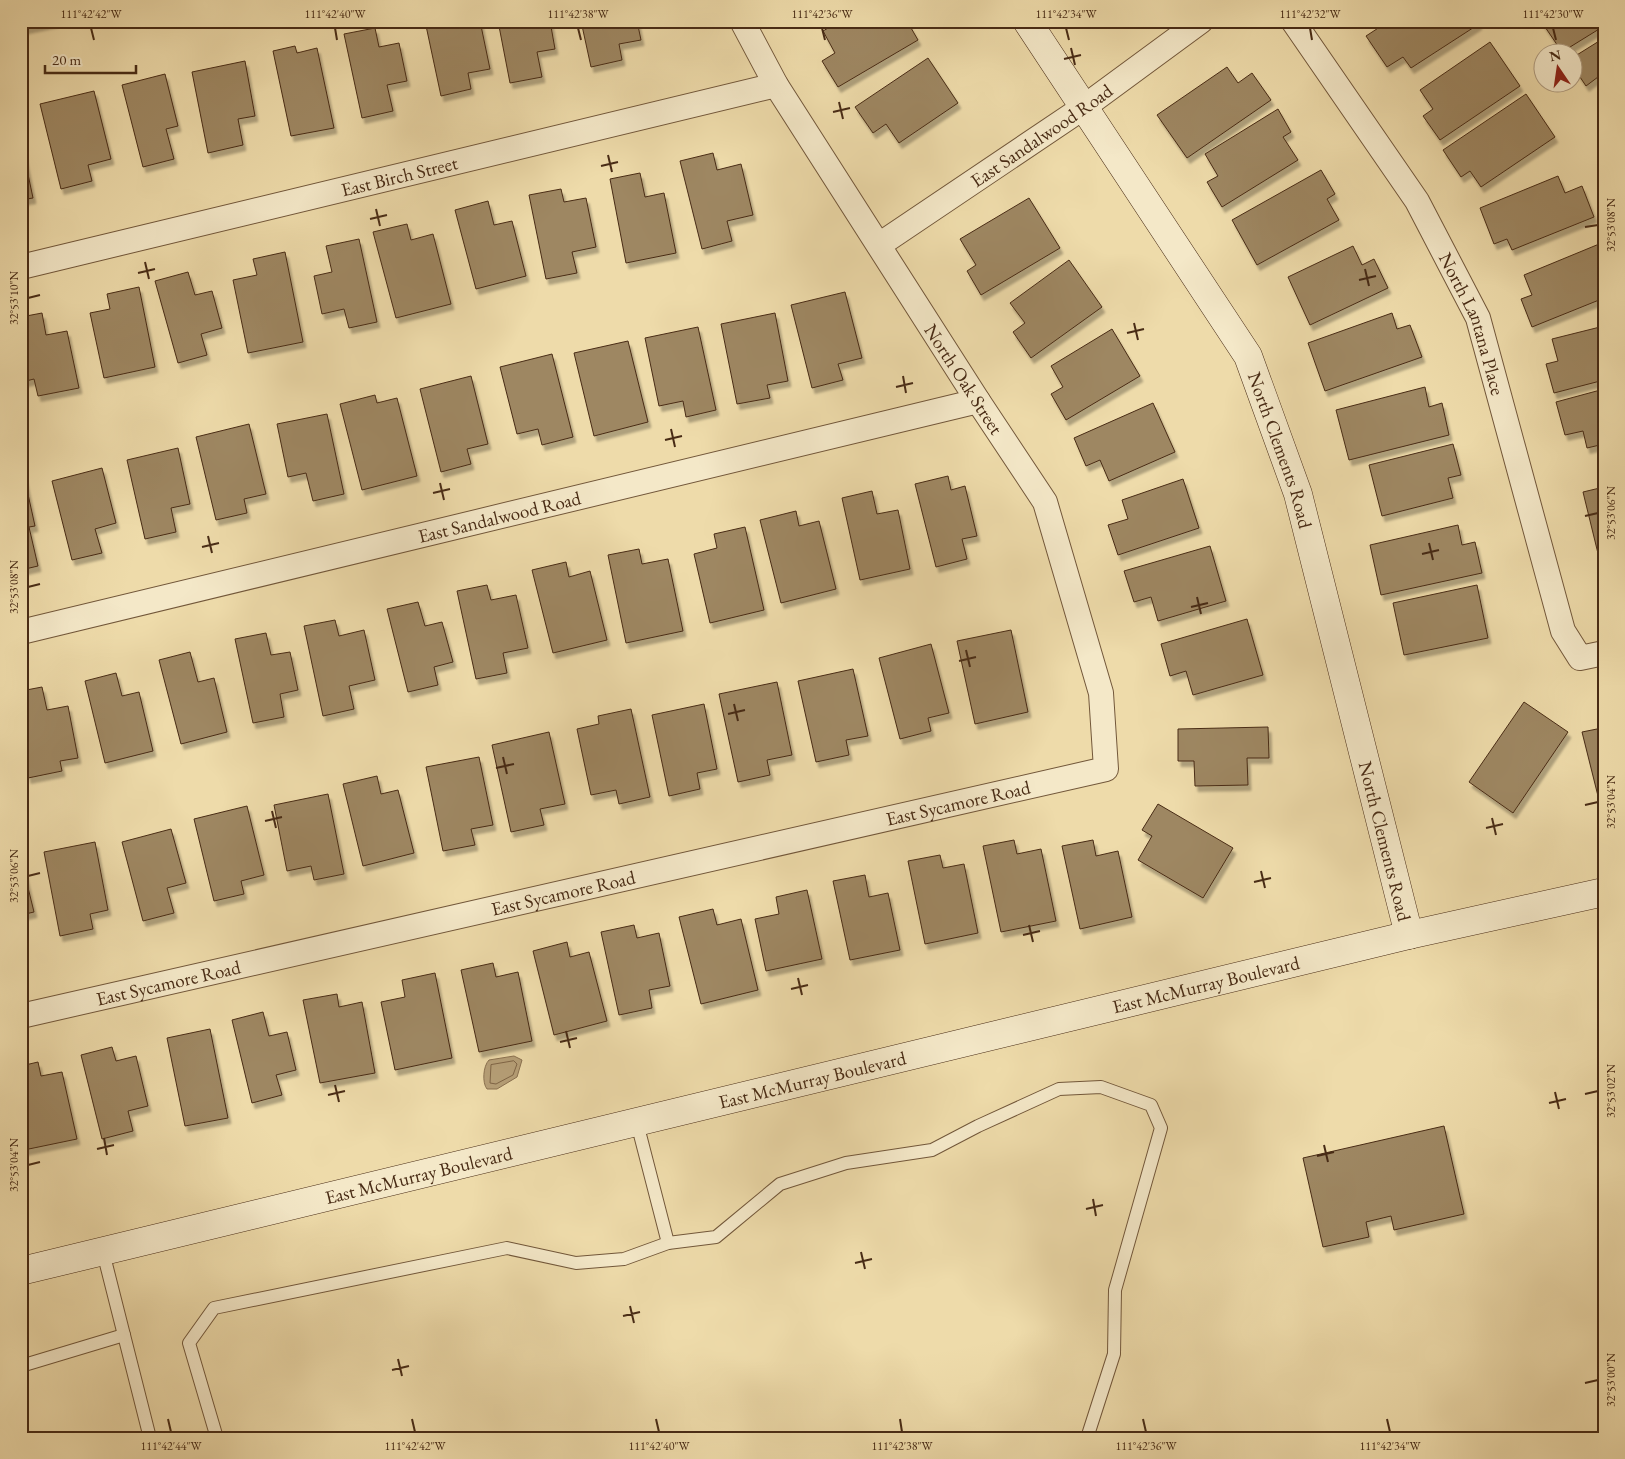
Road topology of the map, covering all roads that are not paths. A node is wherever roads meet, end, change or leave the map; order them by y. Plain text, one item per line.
1 (742, 21) edge
2 (1027, 21) edge
3 (1201, 21) edge
4 (1293, 21) edge
5 (776, 85) junction
6 (1084, 107) junction
7 (878, 245) junction
8 (21, 267) edge
9 (978, 401) junction
10 (21, 632) edge
11 (1604, 653) edge
12 (1106, 769) joint
13 (1604, 892) edge
14 (1410, 936) junction
15 (21, 1016) edge
16 (638, 1122) junction
17 (668, 1243) junction
18 (103, 1252) junction
19 (21, 1272) edge
20 (124, 1335) junction
21 (21, 1366) edge
22 (150, 1438) edge
23 (217, 1438) edge
24 (1087, 1438) edge

1 - 5 street, North Oak Street
2 - 6 street, North Clements Road
3 - 6 street, East Sandalwood Road
4 - 11 street, North Lantana Place
5 - 7 street, North Oak Street
5 - 8 street, East Birch Street
6 - 7 street, East Sandalwood Road
6 - 14 street, North Clements Road
7 - 9 street, North Oak Street
9 - 10 street, East Sandalwood Road
9 - 12 street, North Oak Street
12 - 15 street, East Sycamore Road
13 - 14 street, East McMurray Boulevard
14 - 16 street, East McMurray Boulevard
16 - 17 lane
16 - 18 street, East McMurray Boulevard
17 - 23 lane
17 - 24 lane
18 - 19 street, East McMurray Boulevard
18 - 20 lane
20 - 21 lane
20 - 22 lane

